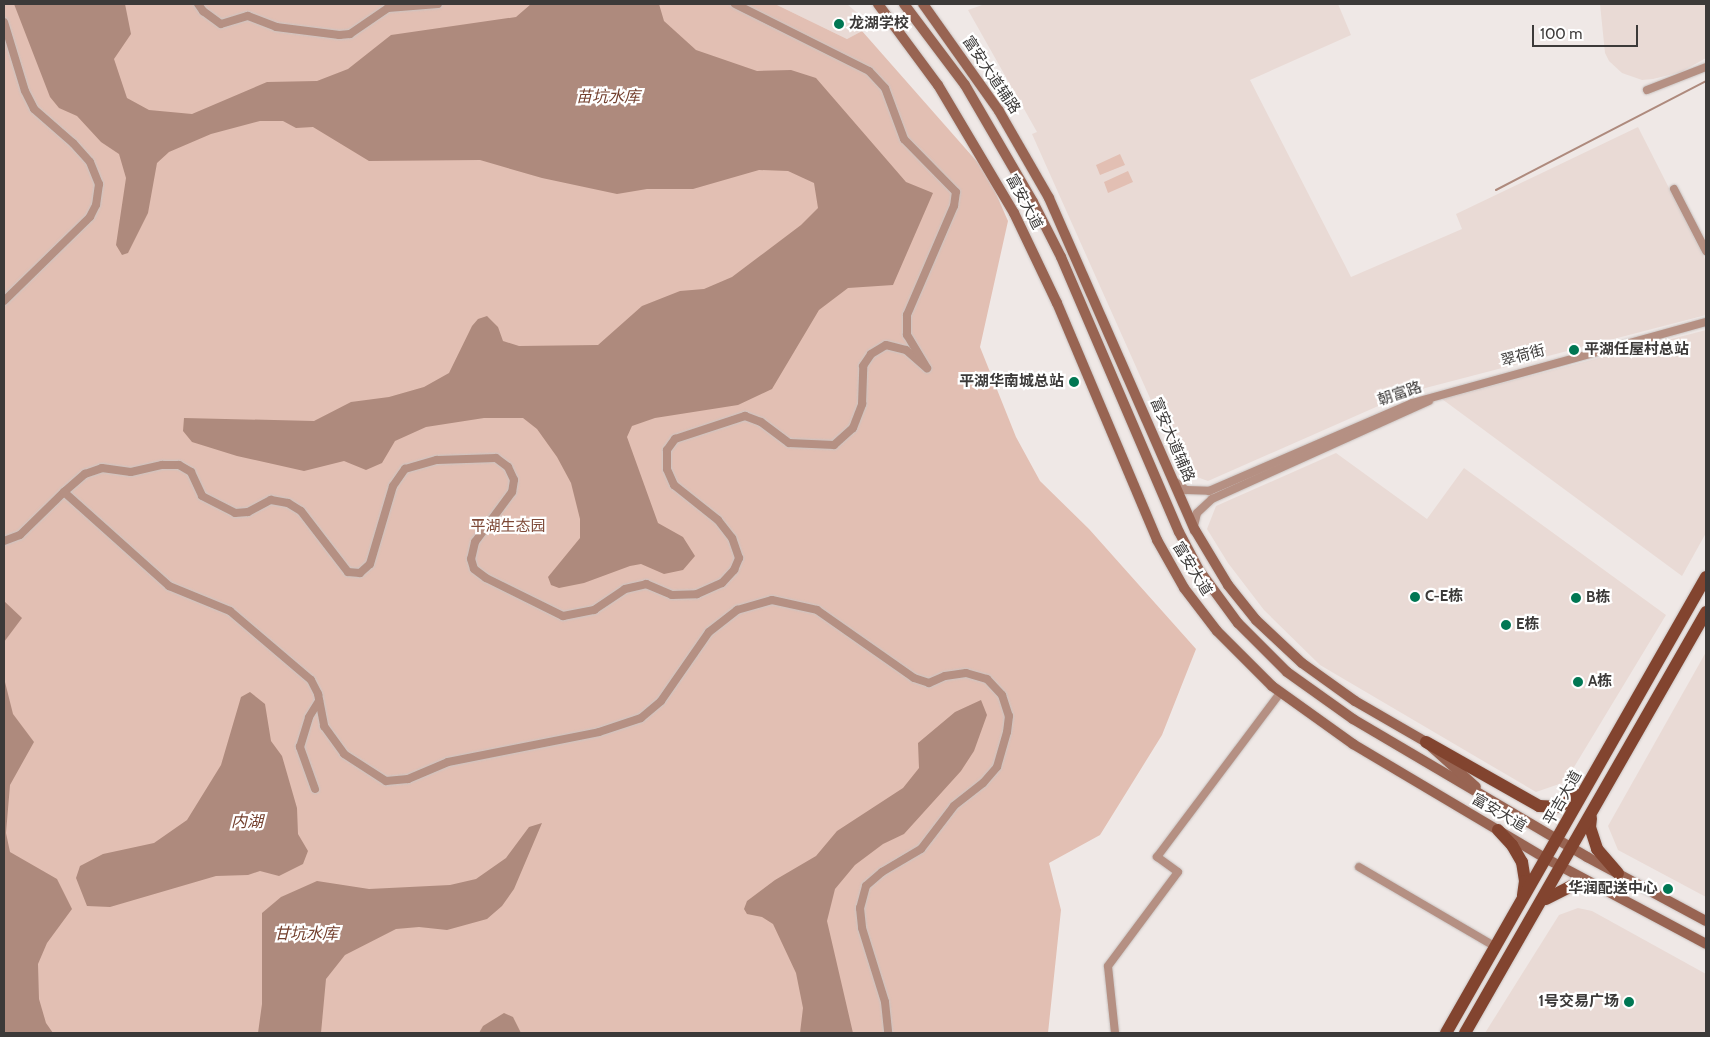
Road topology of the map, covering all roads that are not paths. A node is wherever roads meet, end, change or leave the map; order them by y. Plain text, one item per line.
1 (198, 4) edge
2 (438, 4) edge
3 (735, 4) edge
4 (878, 4) edge
5 (906, 4) edge
6 (923, 4) edge
7 (933, 4) edge
8 (931, 15) junction
9 (4, 22) edge
10 (1706, 67) edge
11 (1647, 90) dead end
12 (1674, 188) dead end
13 (1706, 251) edge
14 (4, 301) edge
15 (1706, 322) edge
16 (1435, 397) junction
17 (1142, 408) junction
18 (1172, 478) junction
19 (1160, 488) junction
20 (64, 492) junction
21 (1195, 530) junction
22 (4, 541) edge
23 (1706, 577) edge
24 (1706, 612) edge
25 (1280, 693) junction
26 (319, 701) junction
27 (1426, 742) junction
28 (1590, 785) junction
29 (315, 789) dead end
30 (1494, 802) junction
31 (1592, 815) junction
32 (1498, 830) junction
33 (1558, 840) junction
34 (1573, 848) junction
35 (1547, 859) junction
36 (1359, 867) dead end
37 (1562, 867) junction
38 (1618, 874) junction
39 (1598, 887) junction
40 (1540, 904) junction
41 (1519, 907) junction
42 (1706, 921) edge
43 (1706, 944) edge
44 (1496, 947) junction
45 (888, 1033) edge
46 (1115, 1033) edge
47 (1446, 1033) edge
48 (1465, 1033) edge

1 - 2 street
3 - 20 street
4 - 25 main road, 富安大道
5 - 19 main road, 富安大道
6 - 8 main road, 富安大道辅路
7 - 8 street
8 - 17 main road, 富安大道辅路
9 - 14 street
10 - 11 street
12 - 13 street
15 - 16 street, 翠荷街
16 - 18 street, 朝富路
16 - 21 street, 朝富路
17 - 18 main road, 富安大道辅路
17 - 19 main road
18 - 21 main road, 富安大道辅路
19 - 30 main road, 富安大道
20 - 22 street
20 - 26 street
21 - 27 main road, 富安大道辅路
23 - 28 main road, 平吉大道
24 - 31 main road
25 - 32 main road, 富安大道
25 - 46 street
26 - 29 street
26 - 45 street
27 - 28 main road
27 - 30 main road, 富安大道辅路
28 - 33 main road, 平吉大道
30 - 33 main road, 富安大道
31 - 34 main road
31 - 38 main road
32 - 35 main road, 富安大道
32 - 41 main road
33 - 34 main road, 富安大道
33 - 35 main road, 平吉大道
34 - 37 main road
34 - 38 main road, 富安大道
35 - 37 main road, 富安大道
35 - 41 main road, 平吉大道
36 - 44 street
37 - 39 main road, 富安大道
37 - 40 main road
38 - 42 main road, 富安大道
39 - 40 main road
39 - 43 main road, 富安大道
40 - 48 main road
41 - 44 main road, 平吉大道
44 - 47 main road, 平吉大道

